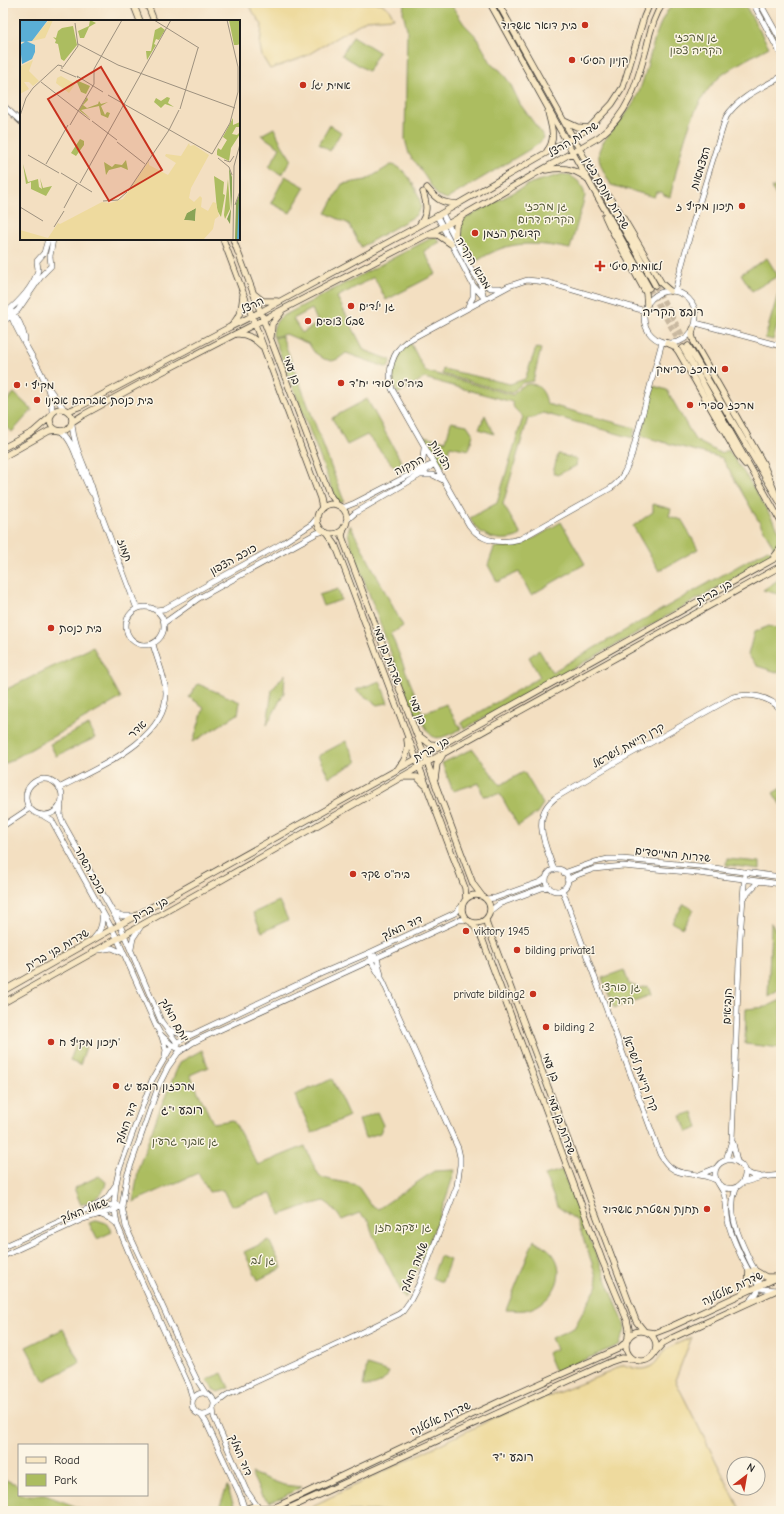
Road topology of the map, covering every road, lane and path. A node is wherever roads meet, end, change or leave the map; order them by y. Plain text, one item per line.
1 (133, 3) edge
2 (147, 3) edge
3 (490, 3) edge
4 (498, 3) edge
5 (650, 3) edge
6 (663, 3) edge
7 (752, 3) edge
8 (760, 3) edge
9 (140, 20) edge
10 (154, 20) edge
11 (781, 41) edge
12 (781, 55) edge
13 (781, 72) edge
14 (781, 77) edge
15 (775, 80) junction
16 (546, 104) junction
17 (3, 105) edge
18 (562, 119) junction
19 (19, 120) edge
20 (589, 128) junction
21 (573, 138) junction
22 (566, 142) junction
23 (579, 149) junction
24 (572, 153) junction
25 (545, 154) junction
26 (538, 172) junction
27 (587, 178) junction
28 (599, 185) junction
29 (601, 203) junction
30 (459, 204) junction
31 (440, 214) junction
32 (463, 215) junction
33 (448, 224) junction
34 (420, 225) junction
35 (442, 227) junction
36 (427, 235) junction
37 (455, 238) junction
38 (48, 240) edge
39 (53, 240) edge
40 (222, 240) edge
41 (233, 240) edge
42 (451, 244) junction
43 (42, 256) junction
44 (50, 260) junction
45 (38, 267) junction
46 (46, 270) junction
47 (480, 282) junction
48 (473, 284) junction
49 (655, 285) tunnel mouth
50 (503, 288) junction
51 (649, 288) tunnel mouth
52 (672, 291) junction
53 (252, 292) junction
54 (243, 293) junction
55 (484, 298) junction
56 (282, 300) junction
57 (647, 305) junction
58 (9, 310) junction
59 (282, 310) junction
60 (465, 310) junction
61 (645, 311) junction
62 (260, 312) junction
63 (3, 315) edge
64 (12, 315) junction
65 (251, 316) junction
66 (263, 320) junction
67 (3, 322) edge
68 (696, 323) junction
69 (254, 324) junction
70 (230, 327) junction
71 (17, 329) junction
72 (693, 330) junction
73 (235, 334) junction
74 (664, 342) junction
75 (272, 343) junction
76 (26, 344) junction
77 (781, 346) edge
78 (264, 348) junction
79 (45, 382) junction
80 (66, 410) junction
81 (51, 415) junction
82 (72, 423) junction
83 (59, 430) junction
84 (423, 445) junction
85 (3, 448) edge
86 (3, 457) edge
87 (434, 464) junction
88 (419, 472) junction
89 (444, 481) junction
90 (759, 483) junction
91 (776, 495) junction
92 (95, 498) junction
93 (781, 504) edge
94 (339, 506) junction
95 (322, 508) junction
96 (317, 518) junction
97 (346, 522) junction
98 (781, 522) edge
99 (344, 528) junction
100 (326, 532) junction
101 (781, 548) edge
102 (781, 555) edge
103 (770, 561) junction
104 (779, 568) edge
105 (137, 609) junction
106 (156, 610) junction
107 (164, 623) junction
108 (153, 644) junction
109 (781, 710) edge
110 (405, 730) junction
111 (416, 732) junction
112 (442, 744) junction
113 (446, 752) junction
114 (424, 754) junction
115 (416, 758) junction
116 (427, 763) junction
117 (419, 767) junction
118 (395, 770) junction
119 (401, 778) junction
120 (427, 787) junction
121 (59, 788) junction
122 (437, 788) junction
123 (61, 805) junction
124 (30, 808) junction
125 (42, 815) junction
126 (3, 826) edge
127 (554, 870) junction
128 (745, 872) junction
129 (564, 873) junction
130 (781, 877) edge
131 (546, 878) junction
132 (567, 880) junction
133 (744, 880) junction
134 (758, 882) junction
135 (781, 884) edge
136 (549, 888) junction
137 (562, 889) junction
138 (484, 898) junction
139 (743, 898) junction
140 (466, 899) junction
141 (462, 906) junction
142 (490, 911) junction
143 (102, 912) junction
144 (113, 913) junction
145 (138, 915) junction
146 (486, 919) junction
147 (469, 921) junction
148 (120, 925) junction
149 (142, 925) junction
150 (112, 929) junction
151 (124, 935) junction
152 (117, 938) junction
153 (91, 941) junction
154 (131, 950) junction
155 (92, 952) junction
156 (372, 952) junction
157 (124, 954) junction
158 (377, 958) junction
159 (371, 961) junction
160 (383, 981) junction
161 (3, 991) edge
162 (3, 1002) edge
163 (166, 1028) junction
164 (192, 1034) junction
165 (161, 1035) junction
166 (178, 1042) junction
167 (173, 1046) junction
168 (181, 1050) junction
169 (165, 1056) junction
170 (732, 1140) junction
171 (726, 1160) junction
172 (737, 1162) junction
173 (716, 1168) junction
174 (744, 1172) junction
175 (698, 1175) junction
176 (781, 1175) edge
177 (762, 1177) junction
178 (716, 1180) junction
179 (742, 1183) junction
180 (116, 1184) junction
181 (720, 1185) junction
182 (736, 1188) junction
183 (94, 1206) junction
184 (122, 1206) junction
185 (114, 1207) junction
186 (98, 1214) junction
187 (117, 1224) junction
188 (3, 1247) edge
189 (3, 1256) edge
190 (752, 1270) junction
191 (781, 1276) edge
192 (759, 1286) junction
193 (779, 1289) edge
194 (741, 1295) junction
195 (748, 1303) junction
196 (645, 1332) junction
197 (628, 1337) junction
198 (625, 1343) junction
199 (655, 1352) junction
200 (632, 1359) junction
201 (208, 1395) junction
202 (227, 1395) junction
203 (193, 1399) junction
204 (213, 1407) junction
205 (201, 1415) junction
206 (261, 1509) edge
207 (245, 1510) edge
208 (284, 1511) edge

1 - 9 main road
2 - 10 main road
3 - 16 main road, שדרות מנחם בגין
4 - 18 main road, שדרות מנחם בגין
5 - 20 main road, שדרות הרצל
6 - 23 main road, שדרות הרצל
7 - 12 street
8 - 11 street
13 - 15 street
14 - 15 street, העצמאות
15 - 52 street, העצמאות
16 - 22 main road, שדרות מנחם בגין
16 - 25 main road
17 - 19 street
18 - 20 main road
18 - 21 main road, שדרות מנחם בגין
20 - 21 main road, שדרות הרצל
21 - 22 main road, שדרות הרצל
21 - 23 main road, שדרות מנחם בגין
22 - 24 main road, שדרות מנחם בגין
22 - 25 main road, שדרות הרצל
23 - 24 main road, שדרות הרצל
23 - 28 main road, שדרות מנחם בגין
24 - 26 main road, שדרות הרצל
24 - 27 main road, שדרות מנחם בגין
25 - 30 main road, שדרות הרצל
26 - 27 main road
26 - 32 main road, שדרות הרצל
27 - 29 main road, שדרות מנחם בגין
28 - 49 main road, שדרות מנחם בגין
28 - 52 main road
29 - 51 main road, שדרות מנחם בגין
29 - 57 main road
30 - 31 main road, שדרות הרצל
30 - 34 main road
31 - 33 street, מבוא הקריה
31 - 34 main road, הרצל
31 - 35 street, מבוא הקריה
32 - 33 main road, שדרות הרצל
32 - 37 main road
33 - 35 main road, שדרות הרצל
33 - 37 street, מבוא הקריה
34 - 56 main road, הרצל
35 - 36 main road, שדרות הרצל
35 - 42 street, מבוא הקריה
36 - 42 main road
36 - 59 main road, הרצל
37 - 47 street, מבוא הקריה
38 - 43 street
39 - 44 street
40 - 54 main road
41 - 53 main road, בן עמי
42 - 48 street, מבוא הקריה
43 - 44 street
43 - 45 street
44 - 46 street
45 - 46 street
45 - 58 street
46 - 64 street
47 - 50 street
47 - 55 street, מבוא הקריה
48 - 55 street, מבוא הקריה
48 - 60 street
50 - 55 street, הציונות
50 - 61 street, הציונות
52 - 57 street
52 - 68 street
53 - 56 main road
53 - 62 main road, בן עמי
54 - 65 main road
54 - 70 main road
55 - 60 street, הציונות
56 - 62 main road, הרצל
57 - 61 street
58 - 63 street
58 - 64 street
59 - 66 main road, הרצל
59 - 75 main road
60 - 84 street, הציונות
61 - 74 street
62 - 65 main road, הרצל
62 - 66 main road, בן עמי
64 - 67 street
64 - 71 street
64 - 76 street
65 - 69 main road
65 - 70 main road, הרצל
66 - 69 main road, הרצל
66 - 75 main road, בן עמי
67 - 71 street
68 - 72 street
68 - 77 street
69 - 73 main road, הרצל
69 - 78 main road, בן עמי
70 - 80 main road, הרצל
71 - 76 street
72 - 74 street
72 - 91 main road
73 - 78 main road
73 - 82 main road, הרצל
74 - 89 street, הציונות
74 - 90 main road
75 - 94 main road, בן עמי
76 - 79 street
78 - 95 main road, בן עמי
79 - 80 street
79 - 81 street
80 - 81 main road
80 - 82 main road
81 - 83 main road
81 - 85 main road
82 - 83 main road
82 - 92 street, תמוז
83 - 86 main road
83 - 92 street, תמוז
84 - 87 street, הציונות
84 - 88 street
87 - 88 street, התקוה
87 - 89 street, הציונות
88 - 89 street
88 - 94 street, התקוה
88 - 97 street, התקוה
90 - 91 main road
90 - 98 main road
91 - 93 main road
92 - 105 street, תמוז
94 - 95 main road
94 - 97 main road
95 - 96 main road
96 - 100 main road
96 - 106 street, כוכב הצפון
97 - 99 main road
99 - 100 main road
99 - 111 main road, בן עמי
100 - 107 street, כוכב הצפון
100 - 110 main road, שדרות בן עמי
101 - 103 main road
102 - 103 main road
103 - 112 main road, בני ברית
104 - 113 main road, בני ברית
105 - 106 street
105 - 108 street
106 - 107 street
107 - 108 street
108 - 121 street, אדר
109 - 127 street, קרן קיימת לישראל
110 - 115 main road, שדרות בן עמי
110 - 118 main road
111 - 112 main road
111 - 114 main road, בן עמי
112 - 114 main road, בני ברית
113 - 116 main road, בני ברית
113 - 122 main road
114 - 115 main road, בני ברית
114 - 116 main road, בן עמי
115 - 117 main road, שדרות בן עמי
115 - 118 main road, בני ברית
116 - 117 main road, בני ברית
116 - 122 main road, בן עמי
117 - 119 main road, בני ברית
117 - 120 main road, שדרות בן עמי
118 - 145 main road, בני ברית
119 - 120 main road
119 - 149 main road, בני ברית
120 - 140 main road, שדרות בן עמי
121 - 123 street
121 - 124 street
122 - 138 main road, בן עמי
123 - 125 street
123 - 144 street, כוכב השחר
124 - 125 street
124 - 126 street
125 - 143 street, כוכב השחר
127 - 129 street
127 - 131 street
128 - 129 street, שדרות המייסדים
128 - 130 street, שדרות המייסדים
128 - 133 street, הנביאים
129 - 132 street
131 - 136 street
131 - 138 street
132 - 133 street, שדרות המייסדים
132 - 137 street
133 - 134 street, שדרות המייסדים
133 - 139 street, הנביאים
134 - 135 street, שדרות המייסדים
134 - 139 street
136 - 137 street
136 - 142 street
137 - 175 street, קרן קיימת לישראל
138 - 140 main road
138 - 142 main road
139 - 170 street, הנביאים
140 - 141 main road
141 - 147 main road
141 - 156 street, דוד המלך
142 - 146 main road
143 - 150 street, כוכב השחר
143 - 153 street
144 - 145 street
144 - 148 street, כוכב השחר
145 - 148 main road, בני ברית
146 - 147 main road
146 - 196 main road, בן עמי
147 - 158 street, דוד המלך
147 - 197 main road, שדרות בן עמי
148 - 150 main road, שדרות בני ברית
148 - 151 street, יותם המלך
149 - 151 main road, בני ברית
149 - 154 street
150 - 152 street, כוכב השחר
150 - 153 main road, שדרות בני ברית
151 - 152 main road, בני ברית
151 - 154 street, יותם המלך
152 - 155 main road, בני ברית
152 - 157 street, יותם המלך
153 - 161 main road, שדרות בני ברית
154 - 163 street, יותם המלך
155 - 157 street
155 - 162 main road, שדרות בני ברית
156 - 158 street, שלמה המלך
156 - 159 street
156 - 164 street, דוד המלך
157 - 165 street, יותם המלך
158 - 159 street, דוד המלך
158 - 160 street, שלמה המלך
159 - 160 street, שלמה המלך
159 - 168 street, דוד המלך
160 - 202 street, שלמה המלך
163 - 164 street
163 - 166 street, יותם המלך
164 - 166 street, דוד המלך
165 - 167 street, יותם המלך
165 - 169 street
166 - 167 street, דוד המלך
166 - 168 street, יותם המלך
167 - 168 street, יותם המלך
167 - 169 street, דוד המלך
168 - 184 street, דוד המלך
169 - 180 street, דוד המלך
170 - 171 street, הנביאים
170 - 172 street, הנביאים
171 - 172 street
171 - 173 street
172 - 174 street
173 - 175 street
173 - 178 street
174 - 177 street
174 - 179 street
175 - 178 street, קרן קיימת לישראל
176 - 177 street
177 - 179 street
178 - 181 street
179 - 182 street
180 - 183 street
180 - 185 street, דוד המלך
181 - 182 street
181 - 190 street
182 - 190 street
183 - 185 street, שאול המלך
183 - 188 street, שאול המלך
184 - 185 street, שאול המלך
184 - 201 street, דוד המלך
185 - 186 street, שאול המלך
185 - 187 street, דוד המלך
186 - 187 street
186 - 189 street, שאול המלך
187 - 203 street, דוד המלך
190 - 191 main road
190 - 192 street
190 - 194 main road
191 - 192 main road, שדרות אלטלנה
192 - 193 street
192 - 194 main road, שדרות אלטלנה
192 - 195 street
193 - 195 main road, שדרות אלטלנה
194 - 196 main road, שדרות אלטלנה
195 - 199 main road, שדרות אלטלנה
196 - 197 main road
196 - 199 main road
197 - 198 main road
198 - 200 main road
198 - 206 main road, שדרות אלטלנה
199 - 200 main road
200 - 208 main road, שדרות אלטלנה
201 - 202 street, שלמה המלך
201 - 203 street
201 - 204 street
202 - 204 street, שלמה המלך
203 - 205 street
204 - 205 street
204 - 206 street, דוד המלך
205 - 207 street, דוד המלך
206 - 207 main road, שדרות אלטלנה

